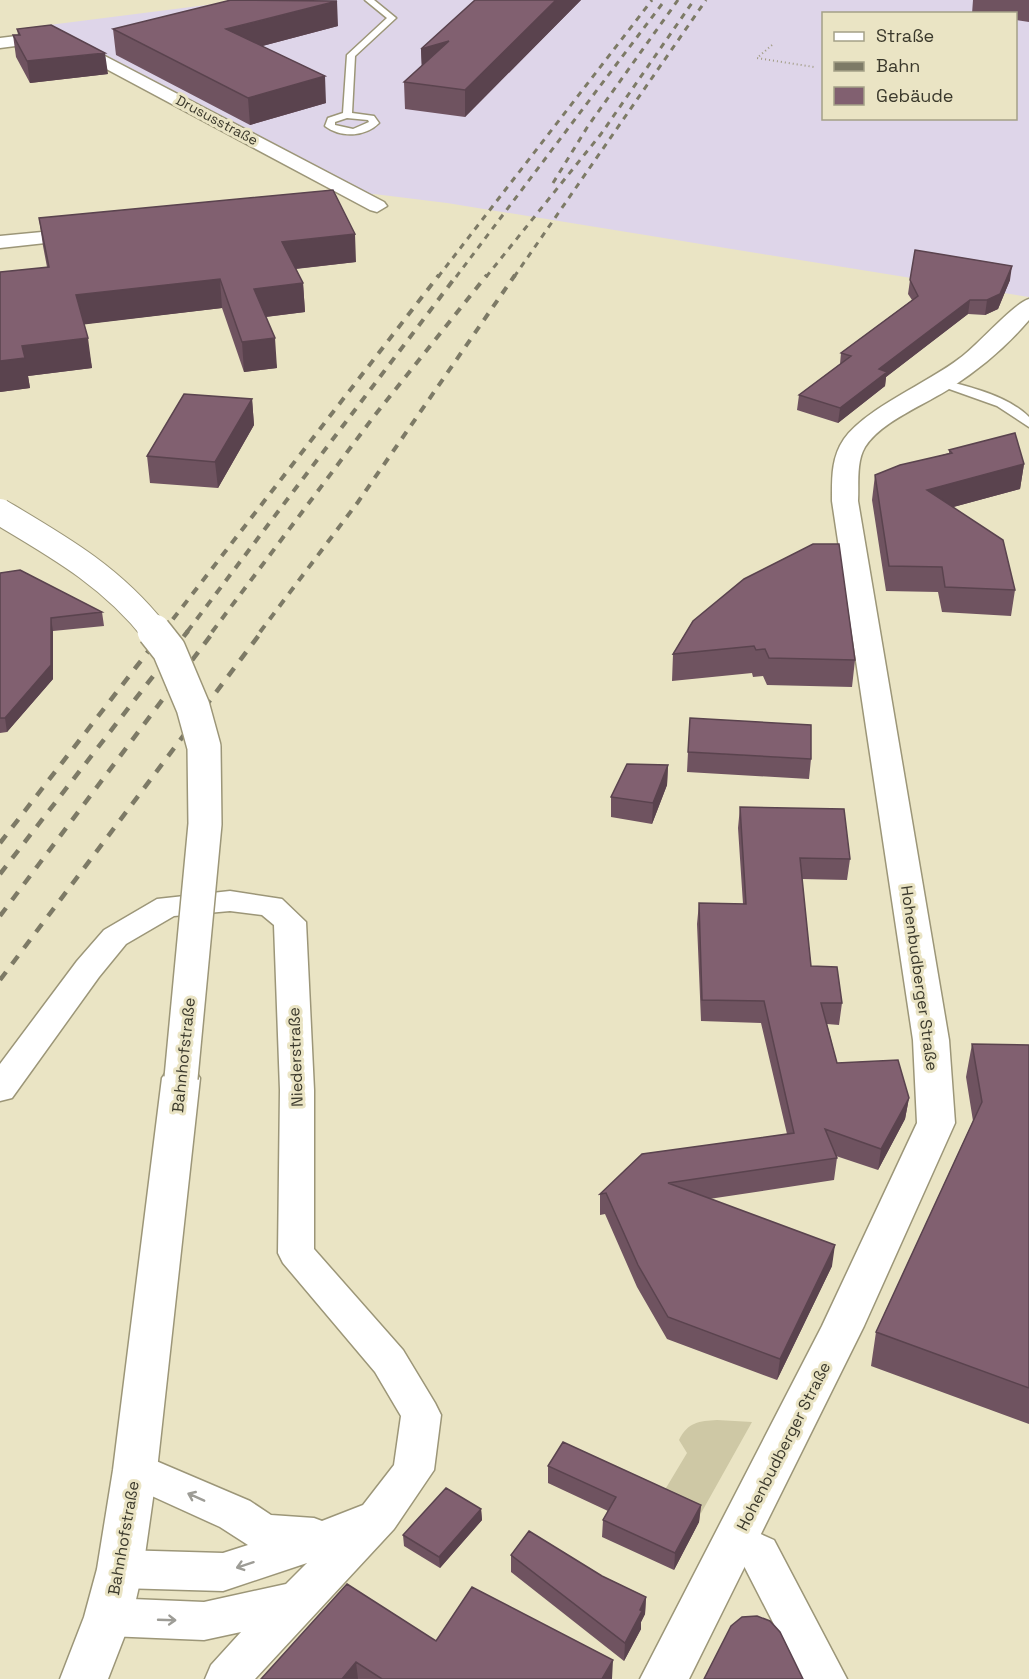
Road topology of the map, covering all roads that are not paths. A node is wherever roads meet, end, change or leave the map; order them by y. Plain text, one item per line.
1 (369, 0) edge
2 (0, 43) edge
3 (347, 115) dead end
4 (337, 210) edge
5 (105, 232) edge
6 (0, 242) edge
7 (1029, 306) edge
8 (942, 383) junction
9 (1029, 424) edge
10 (0, 512) edge
11 (0, 1089) edge
12 (135, 1470) junction
13 (379, 1516) junction
14 (329, 1537) junction
15 (736, 1540) junction
16 (120, 1569) junction
17 (298, 1601) junction
18 (108, 1617) junction
19 (84, 1679) edge
20 (227, 1679) edge
21 (664, 1679) edge
22 (825, 1679) edge

1 - 3 lane
2 - 4 street, Drususstraße
5 - 6 street
7 - 8 street, Hohenbudberger Straße
8 - 9 lane
8 - 15 street, Hohenbudberger Straße
10 - 12 street, Bahnhofstraße, bridge
11 - 13 street, Niederstraße
14 -> 12 street, Niederstraße
12 - 16 street, Bahnhofstraße
13 - 14 street, Niederstraße
13 - 17 street, Niederstraße
14 -> 16 street, Niederstraße
15 - 21 street, Hohenbudberger Straße
15 - 22 street
16 - 18 street, Bahnhofstraße
18 -> 17 street
17 - 20 street, Niederstraße
18 - 19 street, Bahnhofstraße

